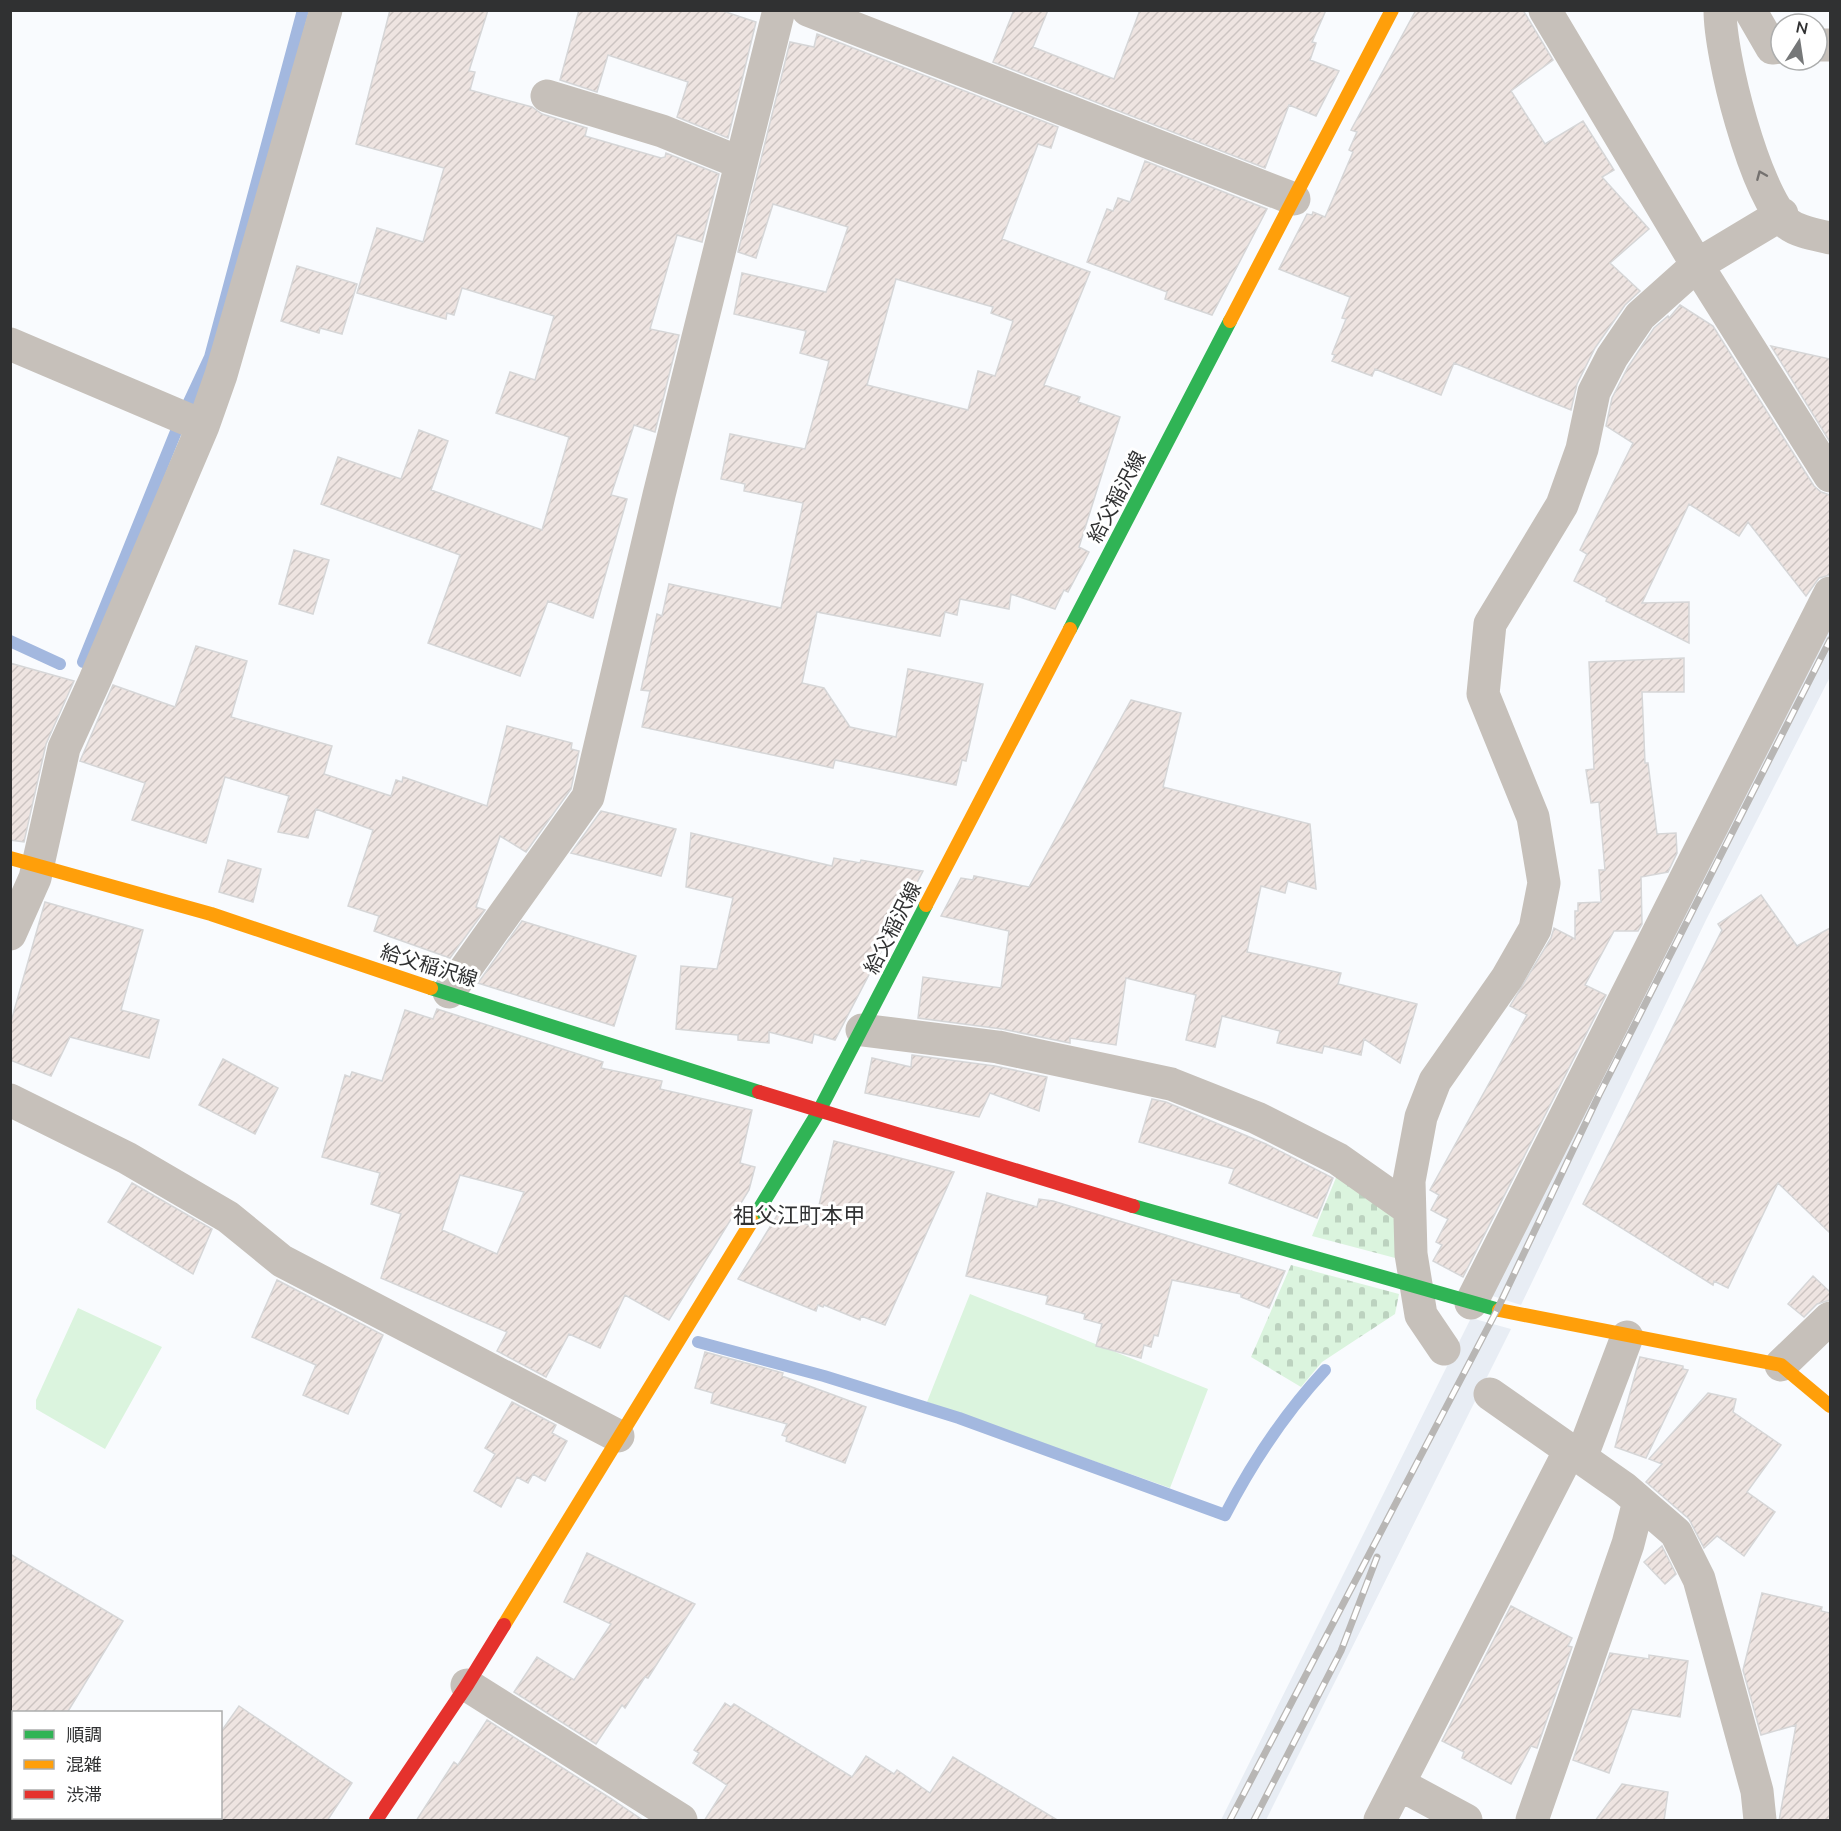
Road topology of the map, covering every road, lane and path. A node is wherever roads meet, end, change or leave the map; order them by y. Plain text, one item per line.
1 (327, 10) edge
2 (779, 10) edge
3 (808, 10) edge
4 (1392, 10) edge
5 (1545, 10) edge
6 (1720, 10) edge
7 (1750, 10) edge
8 (1769, 43) edge
9 (547, 96) dead end
10 (741, 163) junction
11 (1294, 199) junction
12 (1782, 214) junction
13 (1830, 238) edge
14 (1696, 265) junction
15 (10, 344) edge
16 (203, 426) junction
17 (1830, 476) edge
18 (1830, 593) edge
19 (24, 862) edge
20 (10, 934) edge
21 (449, 992) junction
22 (862, 1030) junction
23 (10, 1100) edge
24 (819, 1111) junction
25 (1409, 1209) junction
26 (1416, 1287) junction
27 (1471, 1303) junction
28 (1830, 1318) edge
29 (1627, 1337) junction
30 (1444, 1349) dead end
31 (1781, 1365) junction
32 (1490, 1394) dead end
33 (1830, 1406) edge
34 (618, 1436) junction
35 (1576, 1454) junction
36 (1638, 1501) junction
37 (467, 1685) junction
38 (1399, 1784) junction
39 (376, 1821) edge
40 (681, 1821) edge
41 (1380, 1821) edge
42 (1466, 1821) edge
43 (1532, 1821) edge
44 (1760, 1821) edge

1 - 16 street
2 - 10 street
3 - 11 street
4 - 11 main road, 給父稲沢線
5 - 14 street
12 -> 6 street
7 - 8 street
9 - 10 street
10 - 21 street
11 - 22 main road, 給父稲沢線
12 - 13 street
12 - 14 street
14 - 17 street
14 - 25 street
15 - 16 street
16 - 19 street
18 - 27 street
19 - 20 street
19 - 21 main road, 給父稲沢線
21 - 24 main road, 給父稲沢線
22 - 24 main road, 給父稲沢線
22 - 25 street
23 - 34 street
24 - 26 main road
24 - 34 main road
25 - 26 street
26 - 27 main road
26 - 30 street
27 - 29 main road
28 - 31 street
29 - 31 main road
29 - 35 street
31 - 33 main road
32 - 35 street
34 - 37 main road
35 - 36 street
35 - 38 street
36 - 43 street
36 - 44 street
37 - 39 main road
37 - 40 street
38 - 41 street
38 - 42 street

